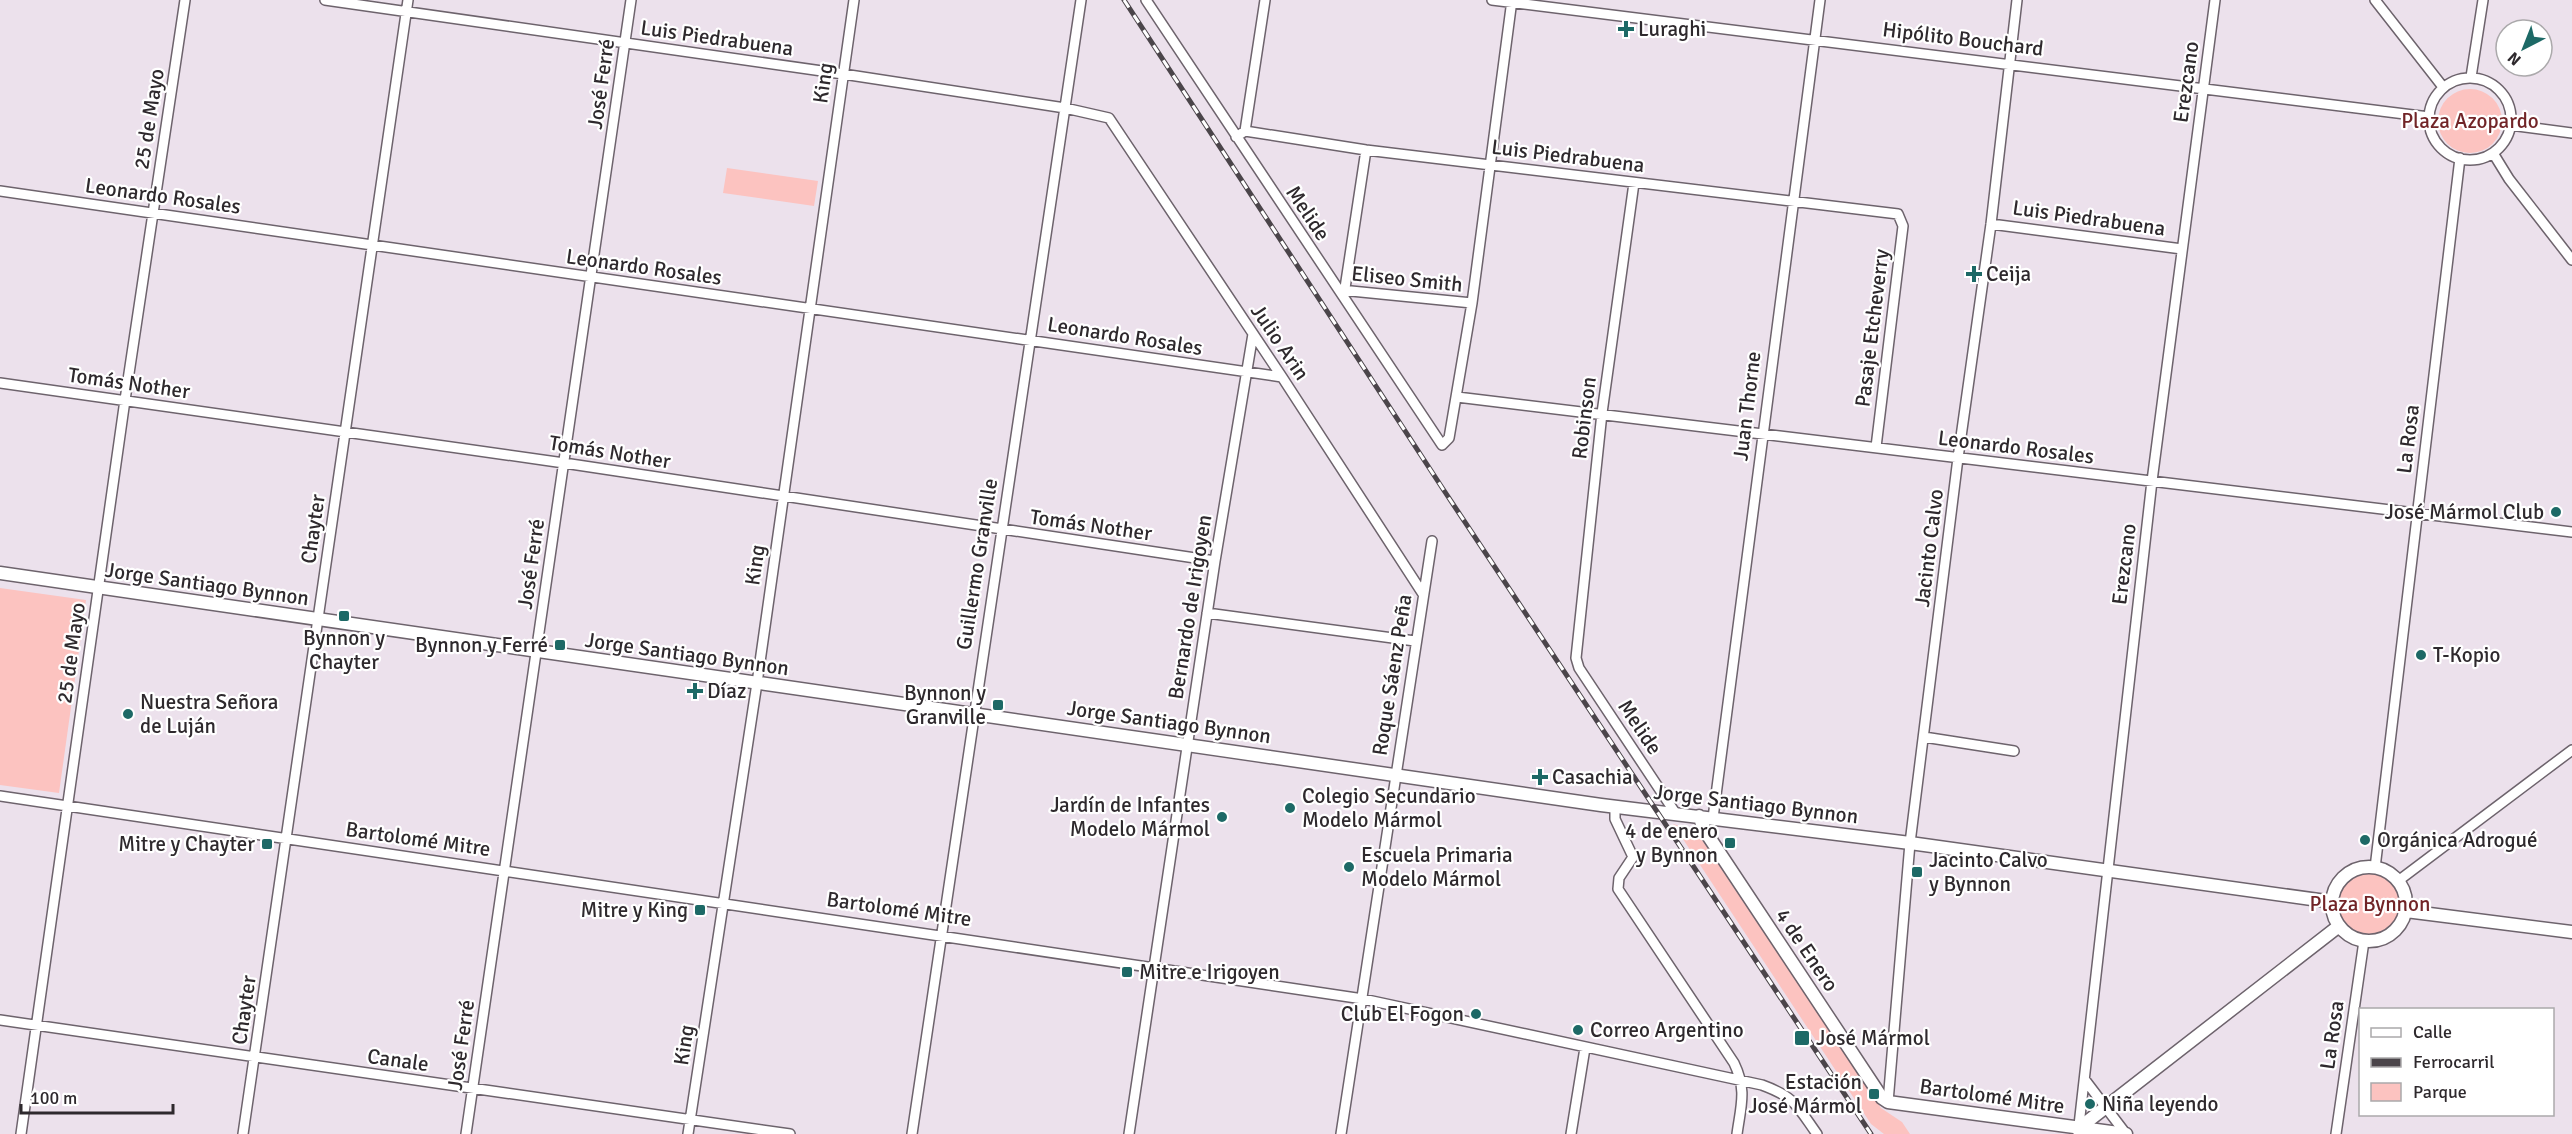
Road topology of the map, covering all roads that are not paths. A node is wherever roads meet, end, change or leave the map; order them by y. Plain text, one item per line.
1 (185, 0) edge
2 (325, 0) edge
3 (408, 0) edge
4 (631, 0) edge
5 (854, 0) edge
6 (1081, 0) edge
7 (1146, 0) edge
8 (1265, 0) edge
9 (1492, 0) edge
10 (1820, 0) edge
11 (2017, 0) edge
12 (2215, 0) edge
13 (2375, 0) edge
14 (2483, 0) edge
15 (1512, 1) edge
16 (406, 12) junction
17 (1815, 39) junction
18 (624, 43) junction
19 (2009, 63) junction
20 (843, 74) junction
21 (2471, 77) junction
22 (2203, 87) junction
23 (2443, 87) junction
24 (1065, 108) junction
25 (1103, 115) joint
26 (2429, 117) junction
27 (2510, 125) junction
28 (1245, 131) junction
29 (2572, 133) edge
30 (1236, 137) junction
31 (1366, 150) junction
32 (2493, 153) junction
33 (2460, 158) junction
34 (1491, 164) junction
35 (1634, 183) junction
36 (0, 191) edge
37 (1793, 200) junction
38 (153, 213) junction
39 (1898, 214) joint
40 (1991, 224) junction
41 (371, 244) junction
42 (2182, 249) junction
43 (2572, 260) edge
44 (592, 278) junction
45 (1342, 289) junction
46 (1472, 303) junction
47 (809, 310) junction
48 (1253, 334) junction
49 (1029, 340) junction
50 (1245, 372) junction
51 (1282, 376) junction
52 (0, 383) edge
53 (1457, 397) junction
54 (125, 400) junction
55 (1602, 413) junction
56 (345, 432) junction
57 (1762, 432) junction
58 (1876, 447) junction
59 (1958, 458) junction
60 (564, 463) junction
61 (2152, 482) junction
62 (782, 497) junction
63 (2417, 512) junction
64 (1001, 530) junction
65 (2572, 532) edge
66 (1432, 541) dead end
67 (1215, 561) junction
68 (0, 573) edge
69 (98, 587) junction
70 (1423, 594) junction
71 (1207, 613) junction
72 (318, 620) junction
73 (1416, 641) junction
74 (537, 652) junction
75 (1576, 658) joint
76 (757, 683) junction
77 (972, 714) junction
78 (1924, 736) junction
79 (1188, 744) junction
80 (2572, 750) edge
81 (2014, 751) dead end
82 (1396, 774) junction
83 (0, 796) edge
84 (1615, 807) junction
85 (68, 808) junction
86 (1677, 814) junction
87 (1699, 816) junction
88 (1713, 818) junction
89 (287, 840) junction
90 (1910, 843) junction
91 (2375, 868) junction
92 (2106, 870) junction
93 (505, 872) junction
94 (2398, 881) junction
95 (2332, 902) junction
96 (724, 903) junction
97 (2406, 911) junction
98 (2339, 926) junction
99 (2572, 932) edge
100 (941, 935) junction
101 (2364, 941) junction
102 (1153, 969) junction
103 (1363, 999) junction
104 (0, 1020) edge
105 (37, 1025) junction
106 (1585, 1048) junction
107 (255, 1057) junction
108 (1742, 1080) junction
109 (2085, 1080) junction
110 (473, 1089) junction
111 (1888, 1102) junction
112 (2106, 1108) junction
113 (691, 1119) junction
114 (2078, 1131) edge
115 (21, 1134) edge
116 (243, 1134) edge
117 (466, 1134) edge
118 (688, 1134) edge
119 (790, 1134) edge
120 (912, 1134) edge
121 (1128, 1134) edge
122 (1341, 1134) edge
123 (1571, 1134) edge
124 (1737, 1134) edge
125 (1816, 1134) edge
126 (2126, 1134) edge
127 (2336, 1134) edge

1 - 38 street, 25 de Mayo
2 - 16 street, Luis Piedrabuena
3 - 16 street, Chayter
4 - 18 street, José Ferré
5 - 20 street, King
6 - 24 street, Guillermo Granville
7 - 30 street, Melide
8 - 28 street
9 - 15 street, Hipólito Bouchard
10 - 17 street, Juan Thorne
11 - 19 street, Jacinto Calvo
12 - 22 street, Erezcano
13 - 23 street
14 - 21 street
15 - 17 street, Hipólito Bouchard
15 - 34 street
16 - 18 street, Luis Piedrabuena
16 - 41 street, Chayter
17 - 19 street, Hipólito Bouchard
17 - 37 street, Juan Thorne
18 - 20 street, Luis Piedrabuena
18 - 44 street, José Ferré
19 - 22 street, Hipólito Bouchard
19 - 40 street, Jacinto Calvo
20 - 24 street, Luis Piedrabuena
20 - 47 street, King
21 - 23 street
21 - 27 street
22 - 26 street, Hipólito Bouchard
22 - 42 street, Erezcano
23 - 26 street
24 - 25 street, Luis Piedrabuena
24 - 49 street, Guillermo Granville
25 - 48 street, Julio Arin
26 - 33 street
27 - 29 street
27 - 32 street
28 - 30 street
28 - 31 street, Luis Piedrabuena
30 - 45 street, Melide
31 - 34 street, Luis Piedrabuena
31 - 45 street
32 - 33 street
32 - 43 street
33 - 63 street, La Rosa
34 - 35 street, Luis Piedrabuena
34 - 46 street
35 - 37 street, Luis Piedrabuena
35 - 55 street, Robinson
36 - 38 street, Leonardo Rosales
37 - 39 street, Luis Piedrabuena
37 - 57 street, Juan Thorne
38 - 41 street, Leonardo Rosales
38 - 54 street, 25 de Mayo
39 - 58 street, Pasaje Etcheverry
40 - 42 street, Luis Piedrabuena
40 - 59 street, Jacinto Calvo
41 - 44 street, Leonardo Rosales
41 - 56 street, Chayter
42 - 61 street, Erezcano
44 - 47 street, Leonardo Rosales
44 - 60 street, José Ferré
45 - 46 street, Eliseo Smith
45 - 53 street, Melide
46 - 53 street
47 - 49 street, Leonardo Rosales
47 - 62 street, King
48 - 50 street, Bernardo de Irigoyen
48 - 51 street, Julio Arin
49 - 50 street, Leonardo Rosales
49 - 64 street, Guillermo Granville
50 - 51 street, Leonardo Rosales
50 - 67 street, Bernardo de Irigoyen
51 - 70 street, Julio Arin
52 - 54 street, Tomás Nother
53 - 55 street, Leonardo Rosales
54 - 56 street, Tomás Nother
54 - 69 street, 25 de Mayo
55 - 57 street, Leonardo Rosales
55 - 75 street, Robinson
56 - 60 street, Tomás Nother
56 - 72 street, Chayter
57 - 58 street, Leonardo Rosales
57 - 88 street, Juan Thorne
58 - 59 street, Leonardo Rosales
59 - 61 street, Leonardo Rosales
59 - 78 street, Jacinto Calvo
60 - 62 street, Tomás Nother
60 - 74 street, José Ferré
61 - 63 street, Leonardo Rosales
61 - 92 street, Erezcano
62 - 64 street, Tomás Nother
62 - 76 street, King
63 - 65 street, Leonardo Rosales
63 - 91 street, La Rosa
64 - 67 street, Tomás Nother
64 - 77 street, Guillermo Granville
66 - 70 street, Roque Sáenz Peña
67 - 71 street, Bernardo de Irigoyen
68 - 69 street, Jorge Santiago Bynnon
69 - 72 street, Jorge Santiago Bynnon
69 - 85 street, 25 de Mayo
70 - 73 street, Roque Sáenz Peña
71 - 73 street
71 - 79 street, Bernardo de Irigoyen
72 - 74 street, Jorge Santiago Bynnon
72 - 89 street, Chayter
73 - 82 street, Roque Sáenz Peña
74 - 76 street, Jorge Santiago Bynnon
74 - 93 street, José Ferré
75 - 86 street, Melide
76 - 77 street, Jorge Santiago Bynnon
76 - 96 street, King
77 - 79 street, Jorge Santiago Bynnon
77 - 100 street, Guillermo Granville
78 - 81 street
78 - 90 street, Jacinto Calvo
79 - 82 street, Jorge Santiago Bynnon
79 - 102 street, Bernardo de Irigoyen
80 - 94 street
82 - 84 street, Jorge Santiago Bynnon
82 - 103 street, Roque Sáenz Peña
83 - 85 street, Bartolomé Mitre
84 - 86 street, Jorge Santiago Bynnon
84 - 108 street
85 - 89 street, Bartolomé Mitre
85 - 105 street, 25 de Mayo
86 - 87 street, Jorge Santiago Bynnon
87 - 88 street, Jorge Santiago Bynnon
87 - 111 street, 4 de Enero
88 - 90 street, Jorge Santiago Bynnon
89 - 93 street, Bartolomé Mitre
89 - 107 street, Chayter
90 - 92 street, Jorge Santiago Bynnon
90 - 111 street, Jacinto Calvo
91 - 94 street
91 - 95 street
92 - 95 street, Jorge Santiago Bynnon
92 - 109 street, Erezcano
93 - 96 street, Bartolomé Mitre
93 - 110 street, José Ferré
94 - 97 street
95 - 98 street
96 - 100 street, Bartolomé Mitre
96 - 113 street, King
97 - 99 street
97 - 101 street
98 - 101 street
98 - 112 street
100 - 102 street, Bartolomé Mitre
100 - 120 street, Guillermo Granville
101 - 127 street, La Rosa
102 - 103 street, Bartolomé Mitre
102 - 121 street, Bernardo de Irigoyen
103 - 106 street, Bartolomé Mitre
103 - 122 street, Roque Sáenz Peña
104 - 105 street, Canale
105 - 107 street, Canale
105 - 115 street, 25 de Mayo
106 - 108 street, Bartolomé Mitre
106 - 123 street
107 - 110 street, Canale
107 - 116 street, Chayter
108 - 124 street
108 - 125 street, Bartolomé Mitre
109 - 112 street
109 - 114 street, Erezcano
110 - 113 street, Canale
110 - 117 street, José Ferré
111 - 114 street, Bartolomé Mitre
112 - 114 street
112 - 126 street
113 - 118 street, King
113 - 119 street, Canale
114 - 126 street, Bartolomé Mitre

